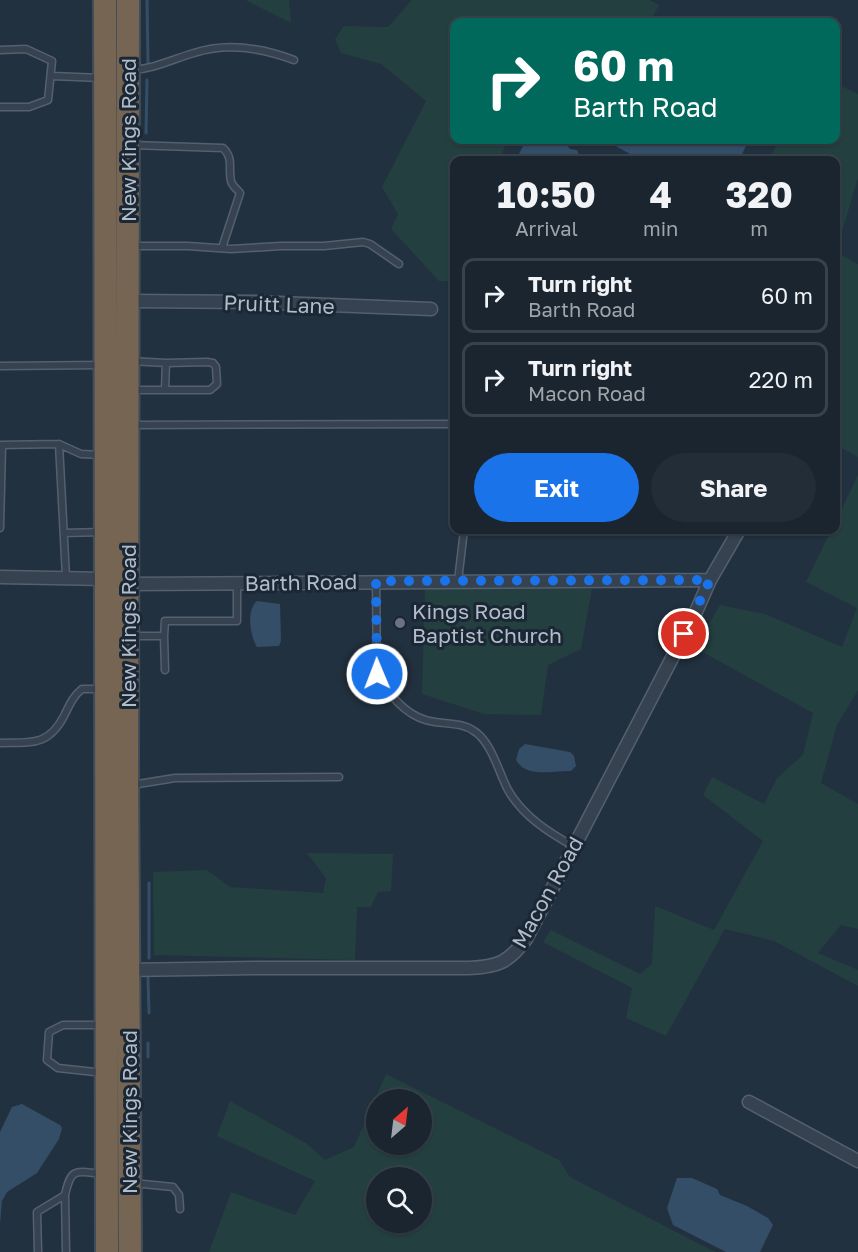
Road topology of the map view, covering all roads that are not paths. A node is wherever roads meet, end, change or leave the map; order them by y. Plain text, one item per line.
1 (105, 0) edge
2 (128, 0) edge
3 (0, 50) edge
4 (294, 60) dead end
5 (128, 71) junction
6 (52, 76) junction
7 (105, 78) junction
8 (0, 107) edge
9 (129, 145) junction
10 (129, 180) junction
11 (105, 181) junction
12 (129, 246) junction
13 (222, 248) junction
14 (399, 264) dead end
15 (128, 301) junction
16 (431, 309) dead end
17 (129, 361) junction
18 (166, 363) junction
19 (105, 365) junction
20 (0, 366) edge
21 (165, 389) junction
22 (129, 390) junction
23 (450, 424) edge
24 (129, 425) junction
25 (59, 444) junction
26 (1, 445) edge
27 (106, 455) junction
28 (0, 528) edge
29 (106, 532) junction
30 (64, 533) junction
31 (464, 534) edge
32 (737, 534) edge
33 (0, 577) edge
34 (66, 577) junction
35 (106, 579) junction
36 (710, 580) junction
37 (376, 581) junction
38 (458, 581) junction
39 (237, 583) junction
40 (129, 584) junction
41 (129, 636) junction
42 (164, 636) junction
43 (165, 670) dead end
44 (106, 689) junction
45 (0, 743) edge
46 (339, 777) dead end
47 (128, 786) junction
48 (573, 846) junction
49 (117, 970) junction
50 (106, 1025) junction
51 (107, 1062) junction
52 (748, 1102) dead end
53 (858, 1161) edge
54 (107, 1175) junction
55 (130, 1179) junction
56 (65, 1196) junction
57 (180, 1209) dead end
58 (45, 1246) dead end
59 (63, 1248) edge
60 (38, 1249) edge
61 (107, 1252) edge
62 (118, 1252) edge
63 (130, 1252) edge

1 - 7 highway, New Kings Road
2 - 5 highway, New Kings Road
3 - 6 lane
4 - 5 lane
5 - 9 highway, New Kings Road
6 - 7 lane
6 - 8 lane
7 - 11 highway, New Kings Road
9 - 10 highway, New Kings Road
9 - 13 lane
10 - 11 street
10 - 12 highway, New Kings Road
11 - 19 highway, New Kings Road
12 - 13 lane
12 - 15 highway, New Kings Road
13 - 14 lane
15 - 16 street, Pruitt Lane
15 - 17 highway, New Kings Road
17 - 18 lane
17 - 22 highway, New Kings Road
18 - 21 lane
18 - 21 lane
19 - 20 lane
19 - 27 highway, New Kings Road
21 - 22 lane
22 - 24 highway, New Kings Road
23 - 24 lane
24 - 40 highway, New Kings Road
25 - 26 lane
25 - 27 lane
25 - 30 lane
26 - 28 lane
27 - 29 highway, New Kings Road
29 - 30 lane
29 - 35 highway, New Kings Road
30 - 34 lane
31 - 38 lane
32 - 36 street, Macon Road
33 - 34 street, Barth Road
34 - 35 street, Barth Road
35 - 40 street, Barth Road
35 - 44 highway, New Kings Road
36 - 38 street, Barth Road
36 - 48 street, Macon Road
37 - 38 street, Barth Road
37 - 39 street, Barth Road
37 - 48 lane
39 - 40 street, Barth Road
39 - 42 lane
40 - 41 highway, New Kings Road
41 - 42 lane
41 - 47 highway, New Kings Road
42 - 43 lane
44 - 45 lane
44 - 49 highway, New Kings Road
46 - 47 lane
47 - 49 highway, New Kings Road
48 - 49 street, Macon Road
49 - 50 highway, New Kings Road
49 - 55 highway, New Kings Road
50 - 51 highway, New Kings Road
50 - 51 lane
51 - 54 highway, New Kings Road
51 - 55 highway
52 - 53 street
54 - 56 lane
54 - 61 highway, New Kings Road
54 - 62 highway
55 - 57 lane
55 - 63 highway, New Kings Road
56 - 59 lane
56 - 60 lane
58 - 60 lane

